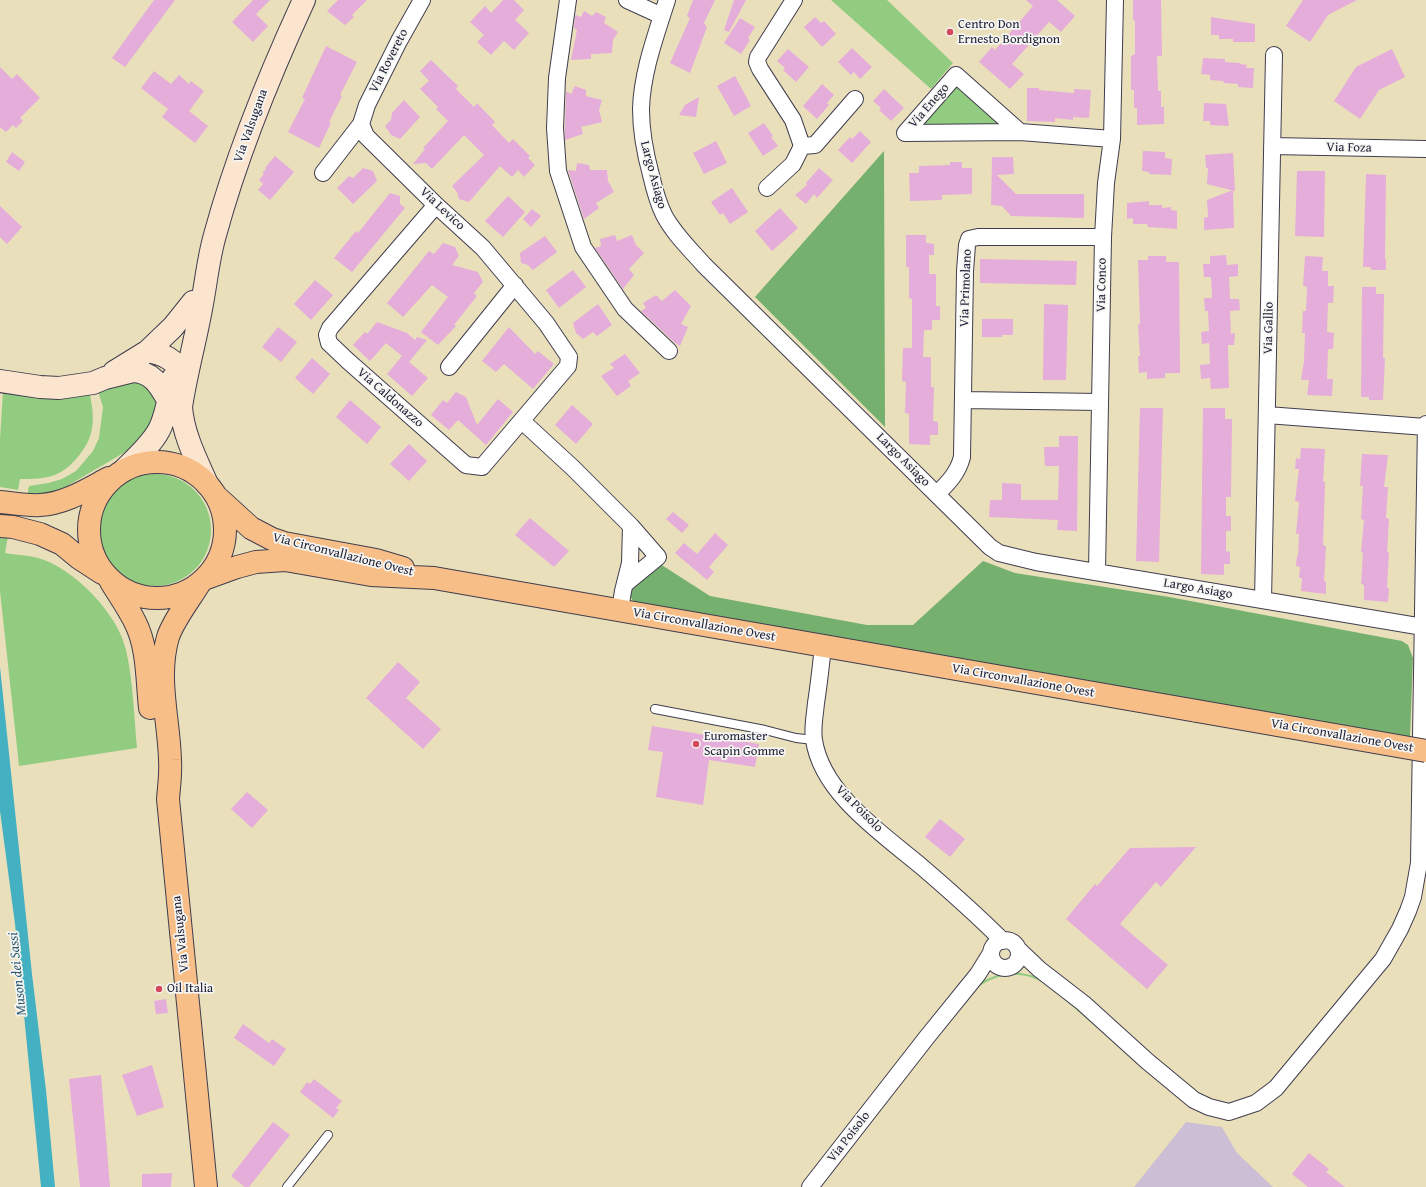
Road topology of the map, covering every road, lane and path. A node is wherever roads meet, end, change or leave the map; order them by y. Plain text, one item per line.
1 (304, 0) edge
2 (422, 0) edge
3 (568, 0) edge
4 (627, 0) edge
5 (667, 0) edge
6 (794, 0) edge
7 (1116, 0) edge
8 (662, 16) junction
9 (1274, 55) dead end
10 (855, 99) dead end
11 (363, 130) junction
12 (1020, 132) junction
13 (1112, 139) junction
14 (802, 146) junction
15 (1272, 146) junction
16 (1426, 149) edge
17 (323, 173) dead end
18 (767, 188) dead end
19 (436, 205) junction
20 (1103, 238) junction
21 (209, 256) junction
22 (515, 285) junction
23 (193, 302) junction
24 (148, 351) junction
25 (669, 351) dead end
26 (569, 357) joint
27 (177, 366) junction
28 (449, 367) dead end
29 (104, 378) junction
30 (0, 381) edge
31 (168, 400) junction
32 (963, 400) junction
33 (1100, 402) junction
34 (1267, 415) junction
35 (522, 421) junction
36 (183, 422) junction
37 (1426, 424) edge
38 (1426, 428) edge
39 (120, 472) junction
40 (212, 490) junction
41 (937, 494) junction
42 (0, 502) edge
43 (0, 526) edge
44 (631, 526) junction
45 (1097, 571) junction
46 (108, 577) junction
47 (434, 578) junction
48 (202, 581) junction
49 (625, 584) junction
50 (1263, 600) junction
51 (620, 610) junction
52 (1423, 627) junction
53 (823, 646) junction
54 (655, 709) dead end
55 (814, 740) junction
56 (1426, 751) edge
57 (168, 800) junction
58 (996, 947) junction
59 (1018, 949) junction
60 (1007, 967) junction
61 (1039, 969) junction
62 (978, 974) junction
63 (328, 1135) dead end
64 (206, 1187) edge
65 (287, 1187) edge
66 (810, 1187) edge

1 - 21 main road, Via Valsugana
2 - 11 street, Via Rovereto
3 - 25 street
4 - 8 street
5 - 8 street, Largo Asiago
6 - 14 street
7 - 13 street, Via Conco
8 - 41 street, Largo Asiago
9 - 15 street, Via Gallio
10 - 14 street
11 - 17 street, Via Rovereto
11 - 19 street, Via Levico
12 - 12 street, Via Enego
12 - 13 street, Via Enego
13 - 20 street, Via Conco
14 - 18 street
15 - 16 street, Via Foza
15 - 34 street, Via Gallio
19 - 22 street, Via Levico
19 - 35 street, Via Caldonazzo
20 - 32 street, Via Primolano
20 - 33 street, Via Conco
21 - 23 main road, Via Valsugana
21 - 36 main road, Via Valsugana
22 - 26 street, Via Levico
22 - 28 street
23 - 24 main road
23 - 27 main road, Via Valsugana
24 - 27 main road
24 - 29 main road
26 - 35 street, Via Caldonazzo
27 - 31 main road, Via Valsugana
27 - 36 main road
29 - 30 main road
29 - 31 main road
31 - 39 main road, Via Valsugana
32 - 33 street
32 - 41 street, Via Primolano
33 - 45 street, Via Conco
34 - 38 street
34 - 50 street, Via Gallio
35 - 44 street
36 - 40 main road, Via Valsugana
37 - 38 street
38 - 52 street
39 - 40 main road, Via Circonvallazione Ovest
39 - 42 main road, Via Circonvallazione Ovest
39 - 46 main road, Via Circonvallazione Ovest
40 - 47 main road, Via Circonvallazione Ovest
40 - 48 main road, Via Circonvallazione Ovest
41 - 45 street, Largo Asiago
43 - 46 main road, Via Circonvallazione Ovest
44 - 49 street, Via Circonvallazione Ovest
44 - 49 street
45 - 50 street, Largo Asiago
46 - 48 main road, Via Circonvallazione Ovest
46 - 57 main road, Via Valsugana
47 - 48 main road, Via Circonvallazione Ovest
47 - 51 main road, Via Circonvallazione Ovest
48 - 57 main road, Via Valsugana
49 - 51 street, Via Circonvallazione Ovest
50 - 52 street, Largo Asiago
51 - 53 main road, Via Circonvallazione Ovest
52 - 61 street
53 - 55 street, Via Poisolo
53 - 56 main road, Via Circonvallazione Ovest, bridge
54 - 55 lane
55 - 58 street, Via Poisolo
57 - 64 main road, Via Valsugana
58 - 59 street
58 - 60 street
58 - 62 street, Via Poisolo
59 - 60 street
59 - 61 street
60 - 61 street
60 - 62 street
62 - 66 street, Via Poisolo
63 - 65 lane

